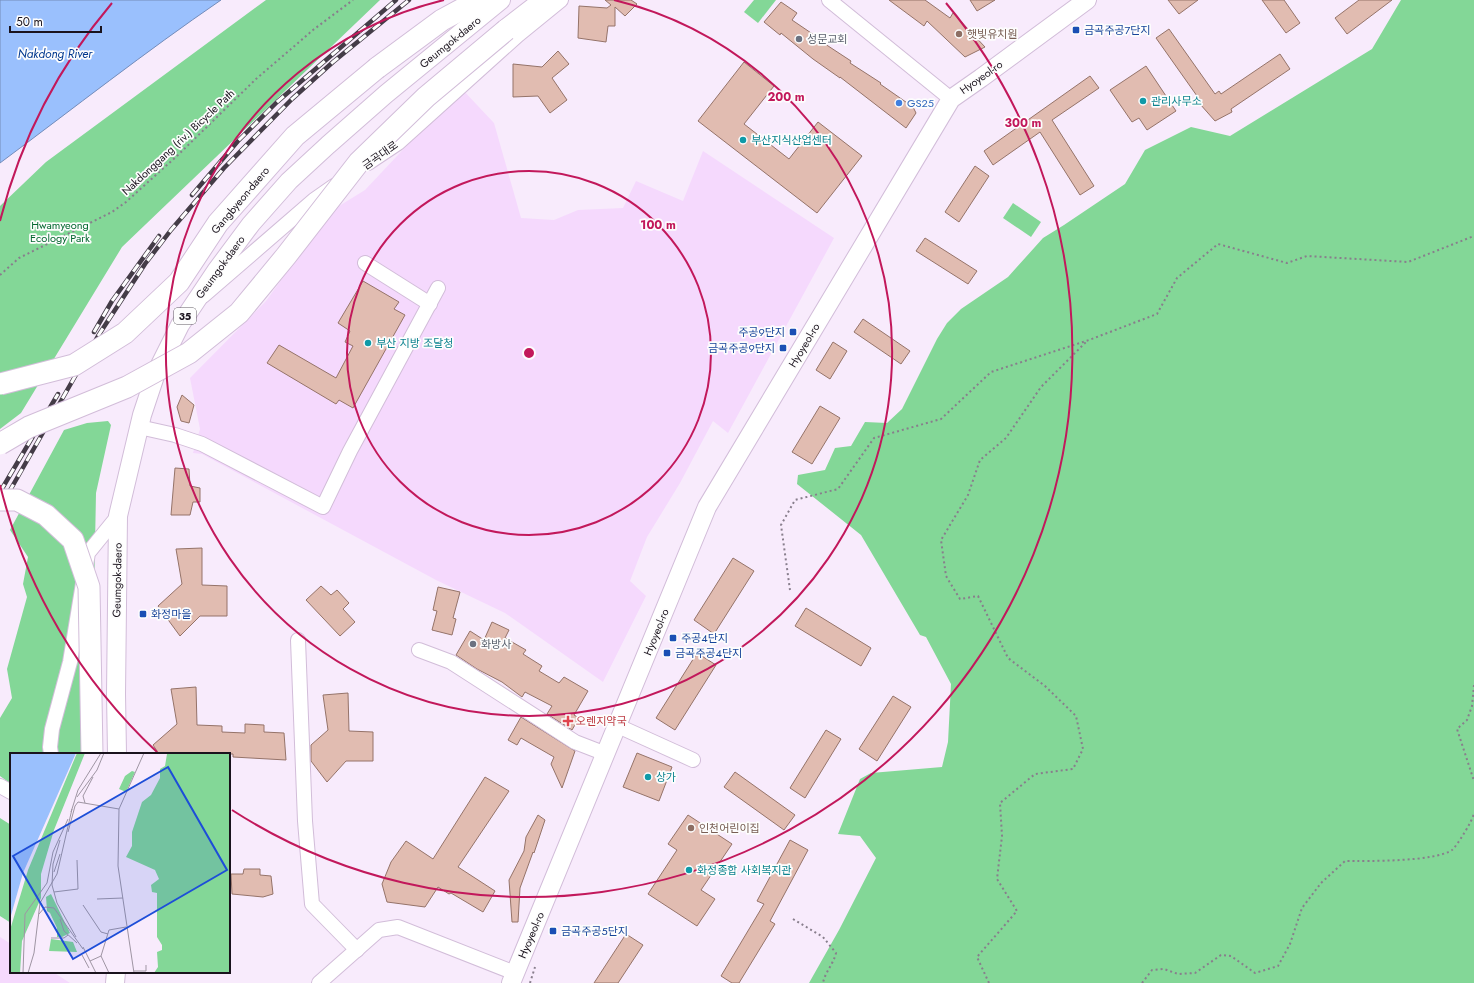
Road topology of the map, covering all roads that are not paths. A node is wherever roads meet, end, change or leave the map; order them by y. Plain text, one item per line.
1 (479, 0) edge
2 (501, 0) edge
3 (545, 0) edge
4 (561, 0) edge
5 (829, 0) edge
6 (1087, 0) edge
7 (951, 99) junction
8 (365, 262) dead end
9 (438, 288) dead end
10 (194, 304) junction
11 (430, 304) junction
12 (0, 384) edge
13 (139, 427) junction
14 (0, 444) edge
15 (0, 500) edge
16 (118, 516) junction
17 (298, 640) dead end
18 (419, 650) dead end
19 (618, 726) junction
20 (50, 753) edge
21 (92, 753) edge
22 (117, 753) edge
23 (606, 754) junction
24 (693, 760) dead end
25 (0, 786) edge
26 (10, 791) edge
27 (357, 950) junction
28 (116, 973) edge
29 (513, 978) edge
30 (115, 983) edge
31 (319, 983) edge

1 - 12 highway, Gangbyeon-daero, bridge
2 - 10 main road, Geumgok-daero / 35
3 - 14 highway, bridge
4 - 10 street, 금곡대로
5 - 7 street
6 - 7 main road, Hyoyeol-ro
7 - 19 main road, Hyoyeol-ro
8 - 11 street
9 - 11 street
10 - 13 main road, Geumgok-daero / 35
11 - 13 street
13 - 16 main road, Geumgok-daero / 35
15 - 21 highway, bridge
16 - 20 street
16 - 22 main road, Geumgok-daero / 35
17 - 27 street
18 - 23 street
19 - 23 main road, Hyoyeol-ro
19 - 24 street
23 - 29 main road, Hyoyeol-ro
25 - 26 street
27 - 29 street
27 - 31 street
28 - 30 main road

